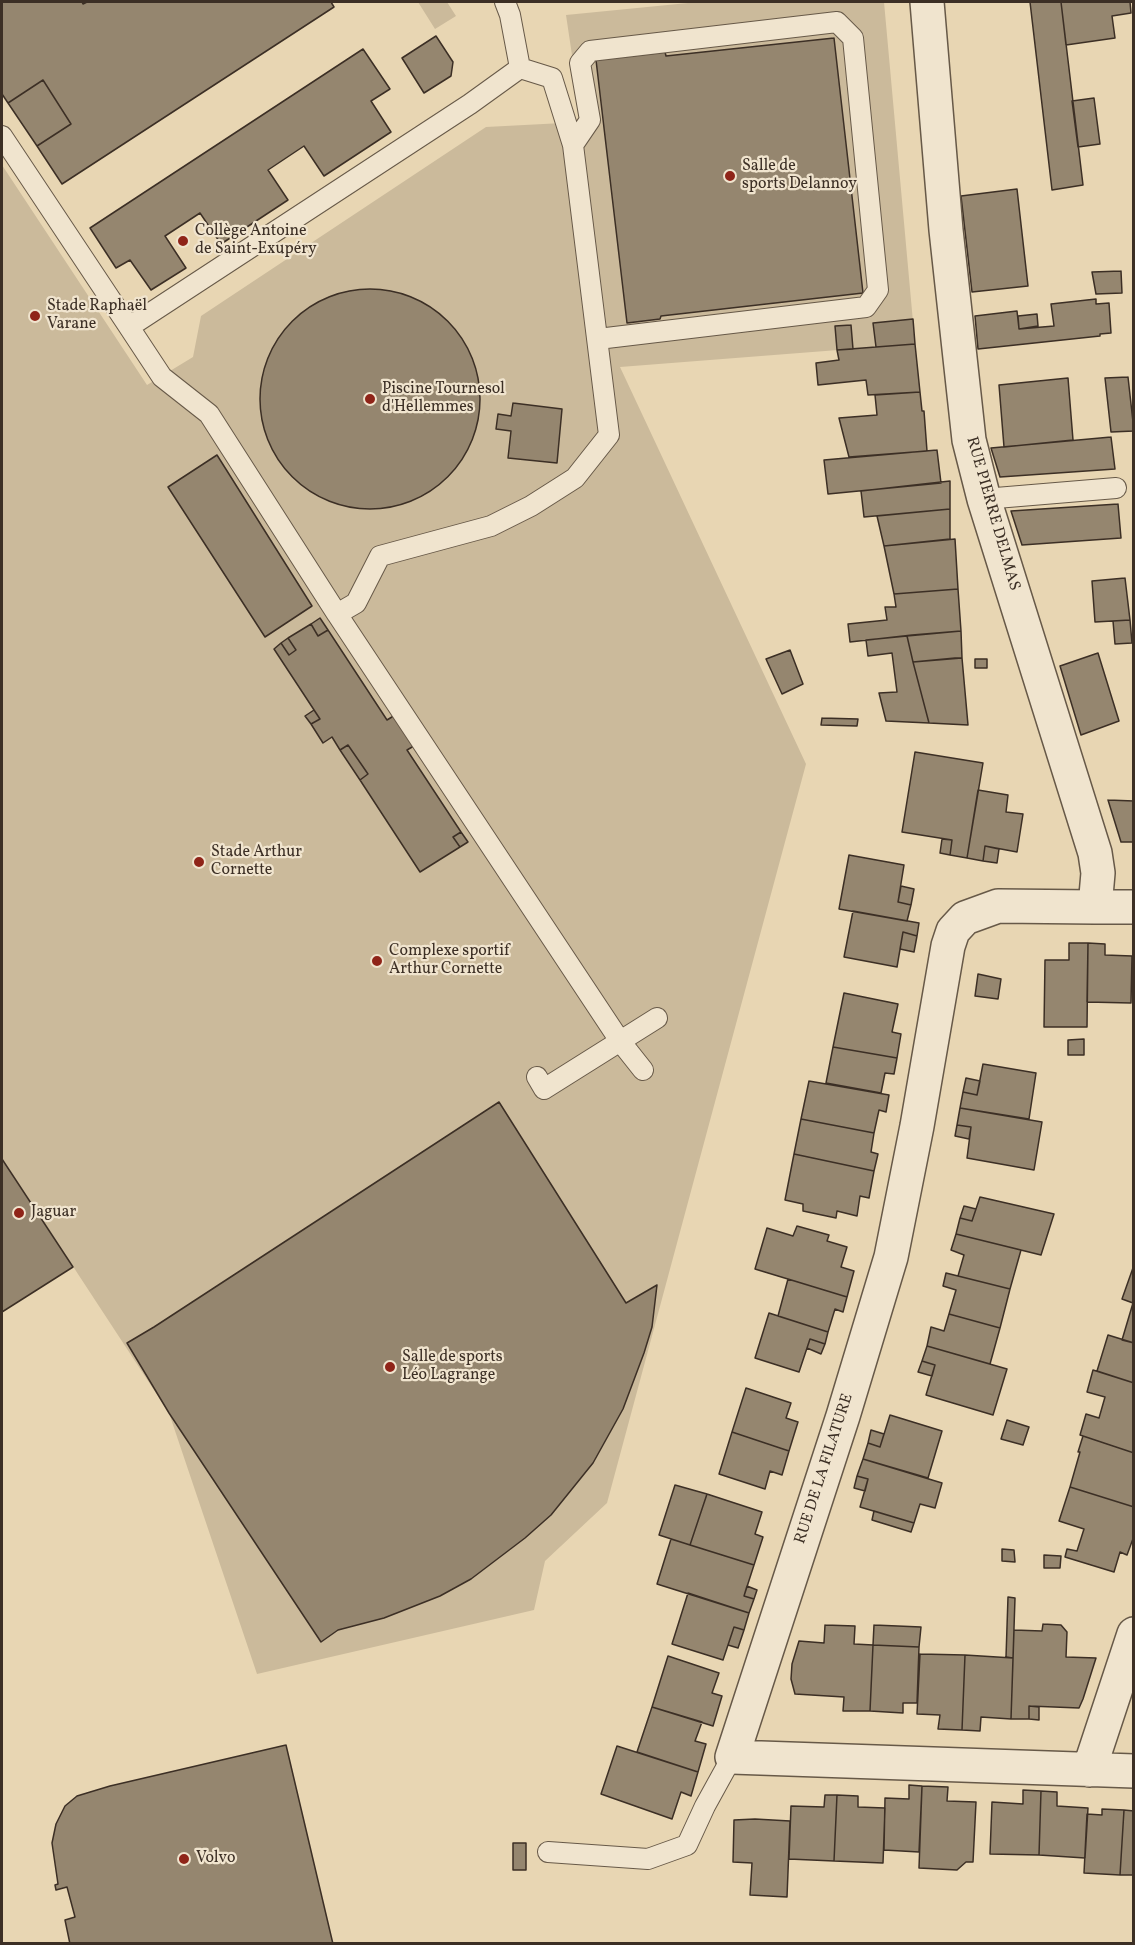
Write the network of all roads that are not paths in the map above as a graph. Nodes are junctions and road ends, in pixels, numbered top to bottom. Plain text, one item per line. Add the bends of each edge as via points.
1 (505, 2) edge
2 (927, 2) edge
3 (520, 68) junction
4 (2, 136) edge
5 (573, 145) junction
6 (129, 327) junction
7 (598, 339) junction
8 (1116, 488) dead end
9 (984, 499) junction
10 (338, 614) junction
11 (1095, 907) junction
12 (1134, 908) edge
13 (657, 1018) dead end
14 (620, 1041) junction
15 (643, 1071) dead end
16 (537, 1077) dead end
17 (1134, 1634) edge
18 (732, 1757) junction
19 (1089, 1770) junction
20 (1134, 1771) edge
21 (548, 1852) dead end

1 - 3 lane
2 - 9 street, RUE PIERRE DELMAS via 969,440
3 - 5 lane via 552,78
3 - 6 lane
4 - 6 lane
5 - 7 lane
5 - 7 lane via 590,120 580,63 590,51 837,22 854,38 878,290 866,307
6 - 10 lane via 162,377 209,414
7 - 10 lane via 609,435 575,478 491,526 380,556 356,603
8 - 9 lane
9 - 11 street, RUE PIERRE DELMAS via 1095,853
10 - 14 lane
11 - 12 street
11 - 18 street, RUE DE LA FILATURE via 998,906 965,918 953,931 891,1257
13 - 14 lane
14 - 15 lane
14 - 16 lane via 544,1089
17 - 19 street
18 - 19 street
18 - 21 lane via 687,1845 648,1859
19 - 20 street

